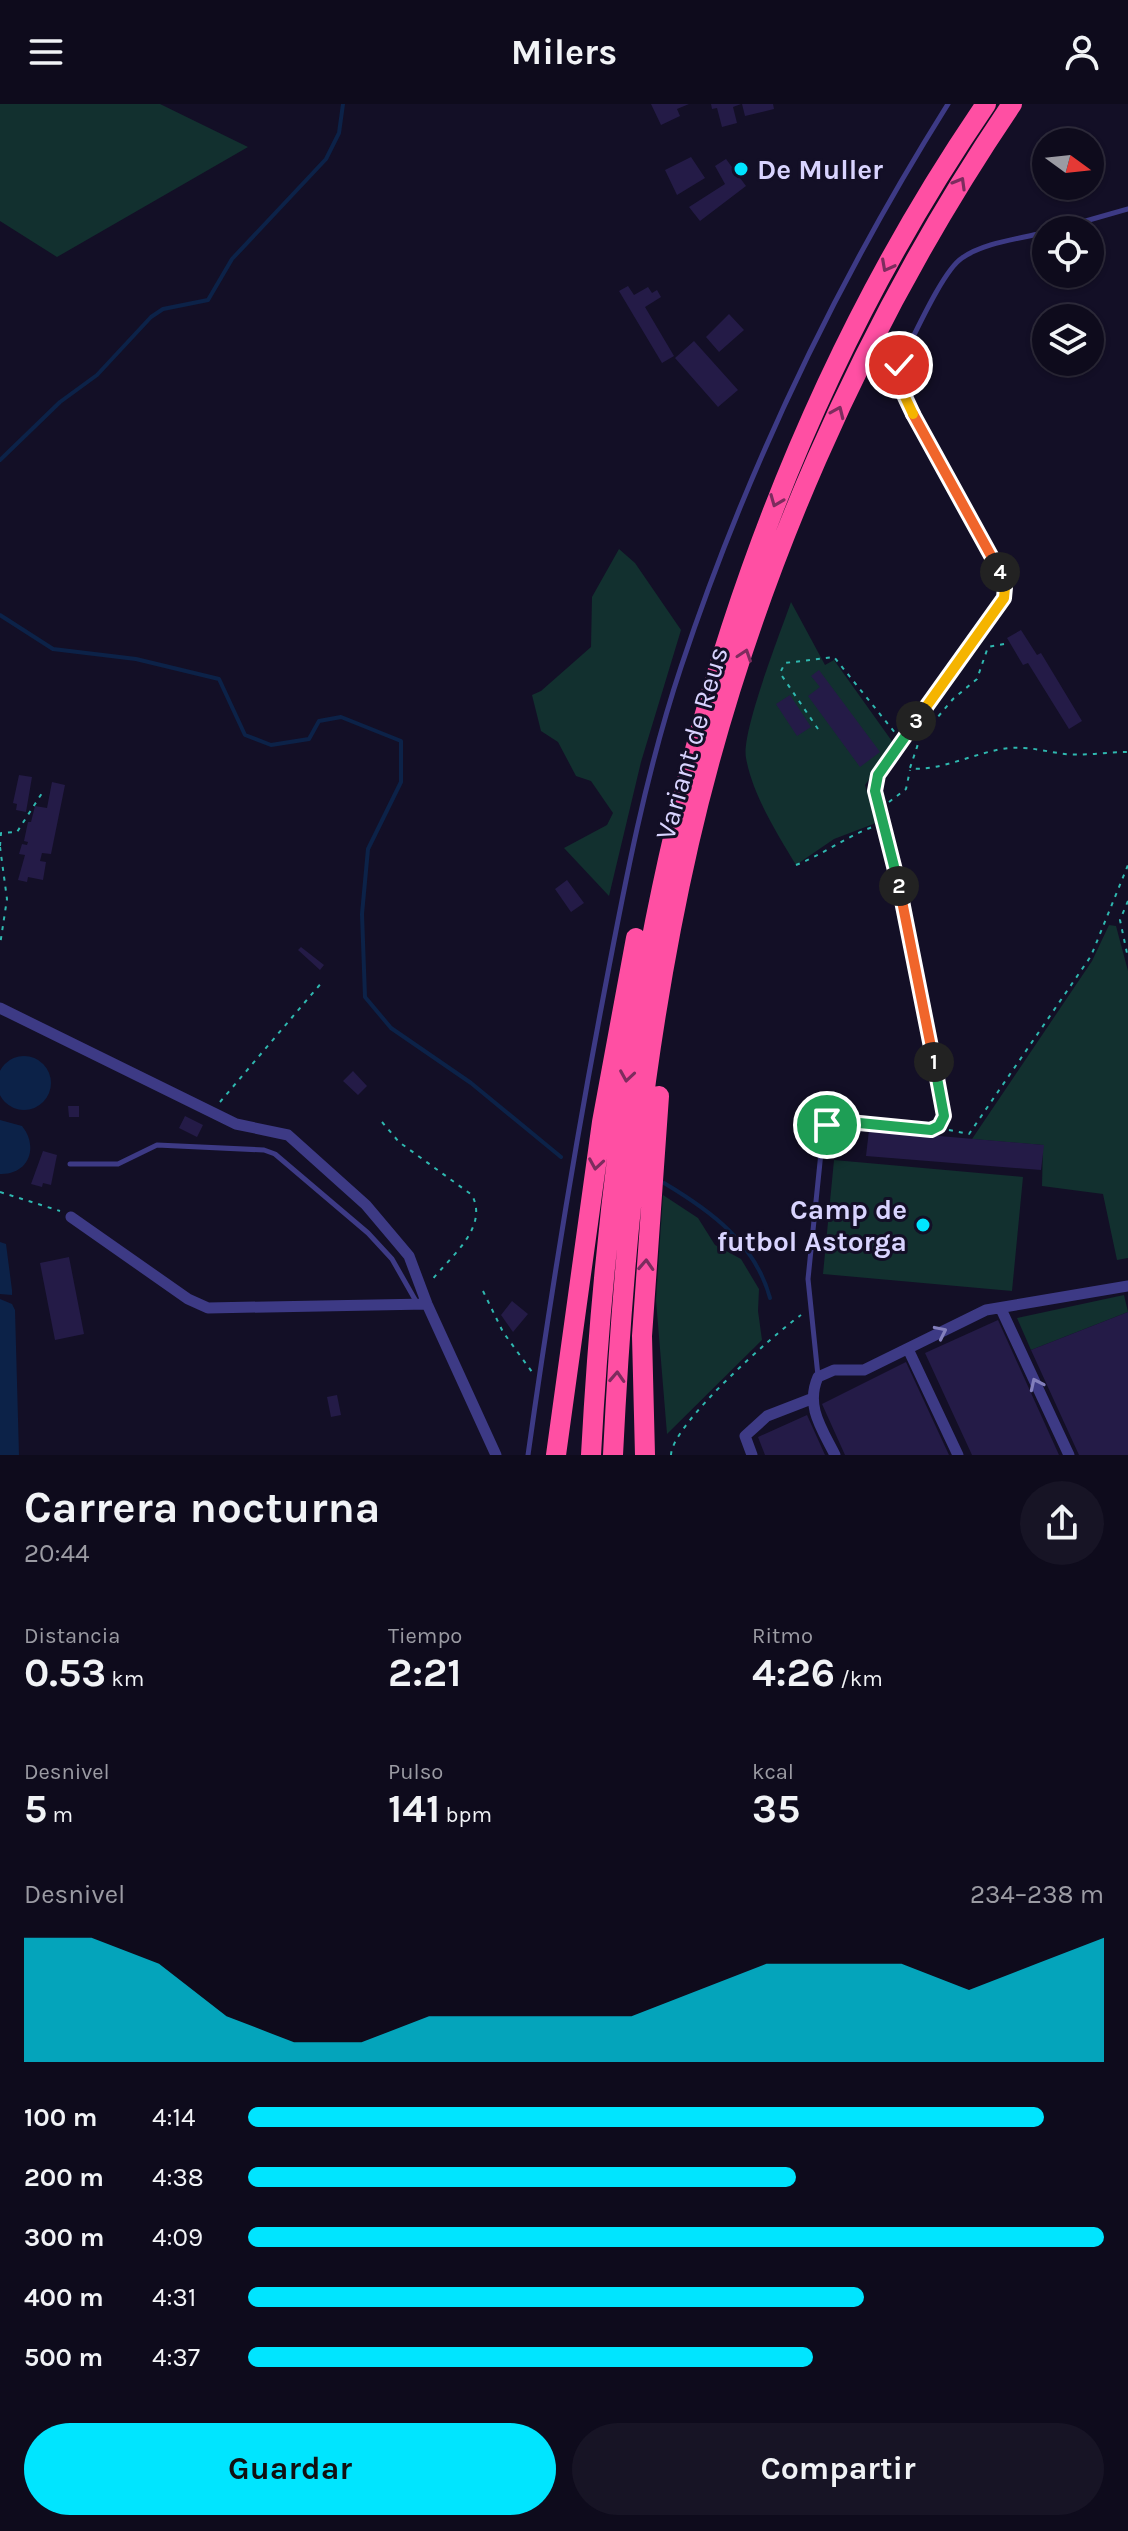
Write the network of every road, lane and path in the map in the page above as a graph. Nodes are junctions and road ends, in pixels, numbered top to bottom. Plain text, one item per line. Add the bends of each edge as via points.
1 (948, 104) edge
2 (986, 104) edge
3 (1012, 104) edge
4 (1128, 209) edge
5 (1103, 216) edge
6 (1032, 236) edge
7 (1004, 644) dead end
8 (721, 722) junction
9 (818, 729) dead end
10 (902, 741) junction
11 (1128, 752) edge
12 (910, 768) junction
13 (44, 790) dead end
14 (879, 806) junction
15 (884, 822) junction
16 (0, 846) edge
17 (796, 865) dead end
18 (1128, 865) edge
19 (663, 873) junction
20 (1128, 901) edge
21 (0, 945) edge
22 (1128, 958) edge
23 (323, 981) dead end
24 (0, 1008) edge
25 (211, 1112) junction
26 (382, 1122) dead end
27 (939, 1126) junction
28 (70, 1164) dead end
29 (0, 1192) edge
30 (71, 1217) joint
31 (1128, 1286) edge
32 (483, 1291) dead end
33 (423, 1292) junction
34 (422, 1304) junction
35 (811, 1307) junction
36 (1001, 1309) junction
37 (908, 1349) junction
38 (539, 1379) junction
39 (816, 1382) junction
40 (811, 1399) junction
41 (496, 1455) edge
42 (528, 1455) edge
43 (556, 1455) edge
44 (591, 1455) edge
45 (613, 1455) edge
46 (645, 1455) edge
47 (671, 1455) edge
48 (752, 1455) edge
49 (835, 1455) edge
50 (958, 1455) edge
51 (1069, 1455) edge

1 - 38 lane via 863,245 807,354 717,567 681,669 634,835 574,1151
2 -> 19 highway, Variant de Reus via 889,262 822,394 773,507 701,719
8 -> 3 highway, Variant de Reus via 793,516 841,404 907,272
4 - 5 lane
6 - 10 lane via 961,258 948,272 899,365 898,382 906,402 1005,587 1004,598
7 - 12 path via 988,647 977,679 920,738
45 -> 8 highway, Variant de Reus via 640,1127 689,844
46 -> 8 highway via 642,1336 654,1129
9 - 10 path via 780,673 785,663 834,657
10 - 14 lane via 878,775
11 - 12 path via 1008,749 921,770
12 - 14 path via 906,789
13 - 16 path via 17,832 1,833
14 - 15 lane
15 - 17 path
15 - 27 lane via 942,1103
16 - 21 path via 7,899
18 - 27 path via 1091,956 992,1105 969,1134
19 -> 43 highway via 646,895 629,966
19 -> 44 highway, Variant de Reus via 620,1125 597,1338
20 - 22 path via 1120,920
23 - 25 path
24 - 25 street
25 - 33 street via 236,1124 288,1135 366,1205 409,1256
26 - 33 path via 399,1142 472,1195 477,1206 474,1228
27 - 35 lane via 931,1130 839,1121 827,1125 808,1279
28 - 34 lane via 118,1164 157,1145 275,1154 368,1233
29 - 30 path
30 - 34 street via 208,1308
31 - 36 street
32 - 38 path via 503,1332
33 - 34 street
34 - 41 street
35 - 39 lane
35 - 47 path via 775,1334 690,1419 671,1444
37 -> 36 street via 986,1310
51 -> 36 street
37 - 39 street via 864,1370 834,1370
37 - 50 street
38 - 42 lane
39 - 40 street
40 - 48 street via 767,1416 745,1436
40 - 49 street

